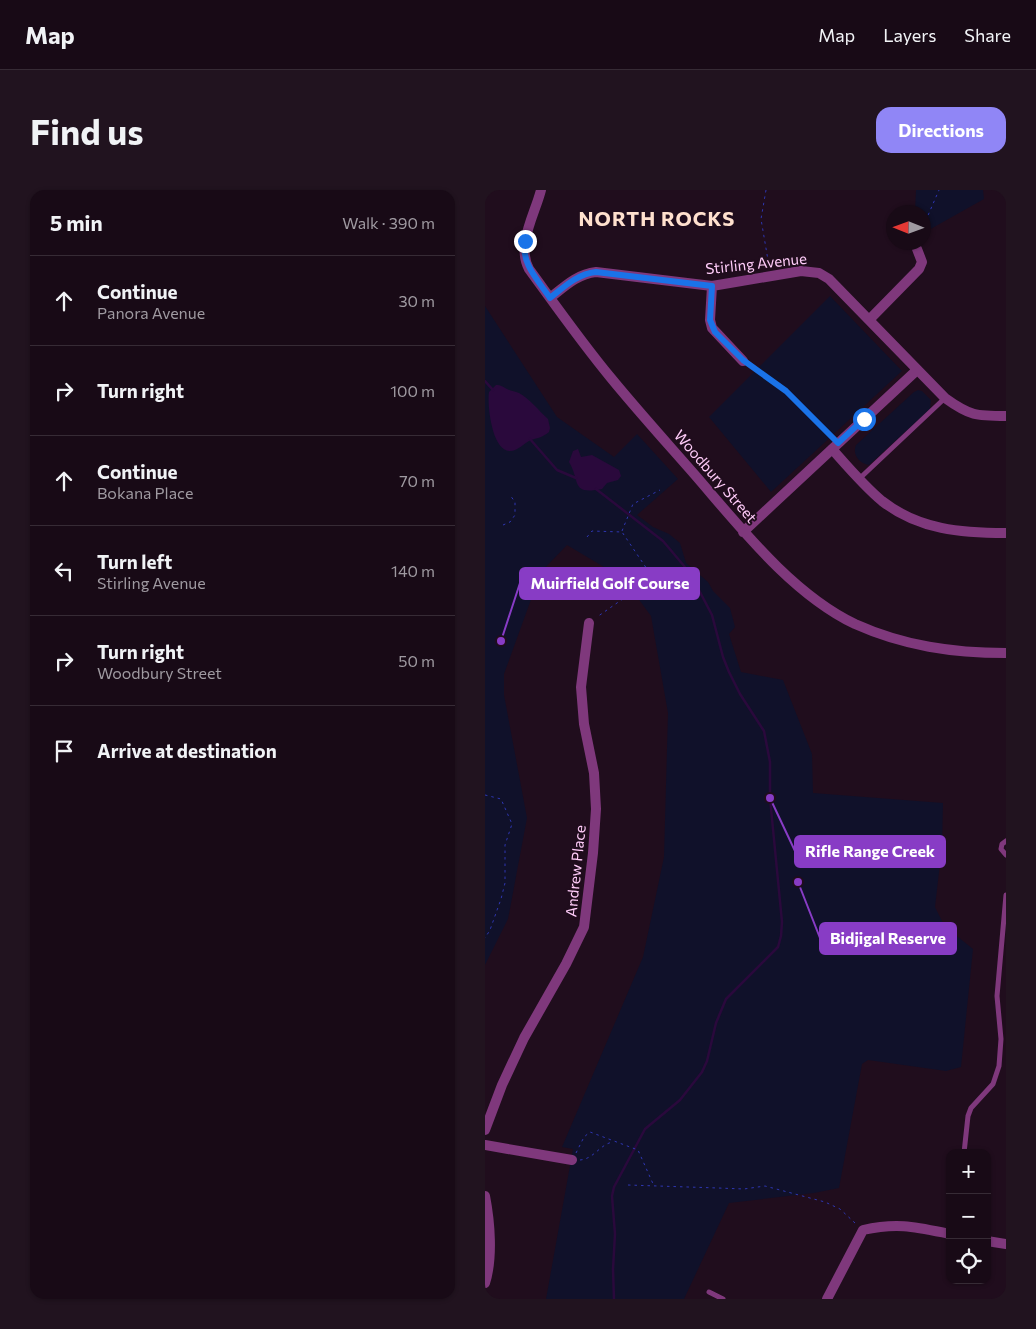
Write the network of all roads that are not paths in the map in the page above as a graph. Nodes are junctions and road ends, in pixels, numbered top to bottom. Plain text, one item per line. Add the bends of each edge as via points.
1 (541, 190) edge
2 (918, 250) edge
3 (712, 286) junction
4 (550, 298) junction
5 (869, 320) junction
6 (743, 360) road end
7 (917, 370) junction
8 (945, 398) junction
9 (1006, 416) edge
10 (835, 446) junction
11 (859, 479) junction
12 (743, 532) junction
13 (1006, 533) edge
14 (589, 623) road end
15 (1006, 653) edge
16 (1006, 841) edge
17 (1006, 854) edge
18 (1006, 895) edge
19 (485, 1130) edge
20 (485, 1146) edge
21 (964, 1149) edge
22 (572, 1160) road end
23 (485, 1196) edge
24 (946, 1233) edge
25 (991, 1242) edge
26 (1006, 1244) edge
27 (485, 1283) edge
28 (709, 1292) dead end
29 (723, 1299) edge
30 (827, 1299) edge

1 - 4 street, Woodbury Street via 525,241 524,256 529,269
2 - 5 street via 922,262 919,269
3 - 4 street, Stirling Avenue via 596,272 573,280
3 - 5 street, Stirling Avenue via 801,271 819,273
3 - 6 street via 712,328
4 - 12 street, Woodbury Street via 610,377
5 - 7 street, Stirling Avenue
7 - 8 street, Stirling Avenue
7 - 10 street
8 - 9 street, Stirling Avenue via 975,415
8 - 11 lane
10 - 11 street
10 - 12 street
11 - 13 street via 883,502 928,524 961,532
12 - 15 street, Woodbury Street via 818,601 855,624 929,648
14 - 19 street, Andrew Place via 581,687 596,809 584,927 524,1038
16 - 17 lane via 1001,848
18 - 21 lane via 997,996 1001,1039 999,1066 993,1084 971,1108
20 - 22 street
23 - 27 street via 490,1230
24 - 30 street via 898,1225 863,1230
25 - 26 street
28 - 29 lane

